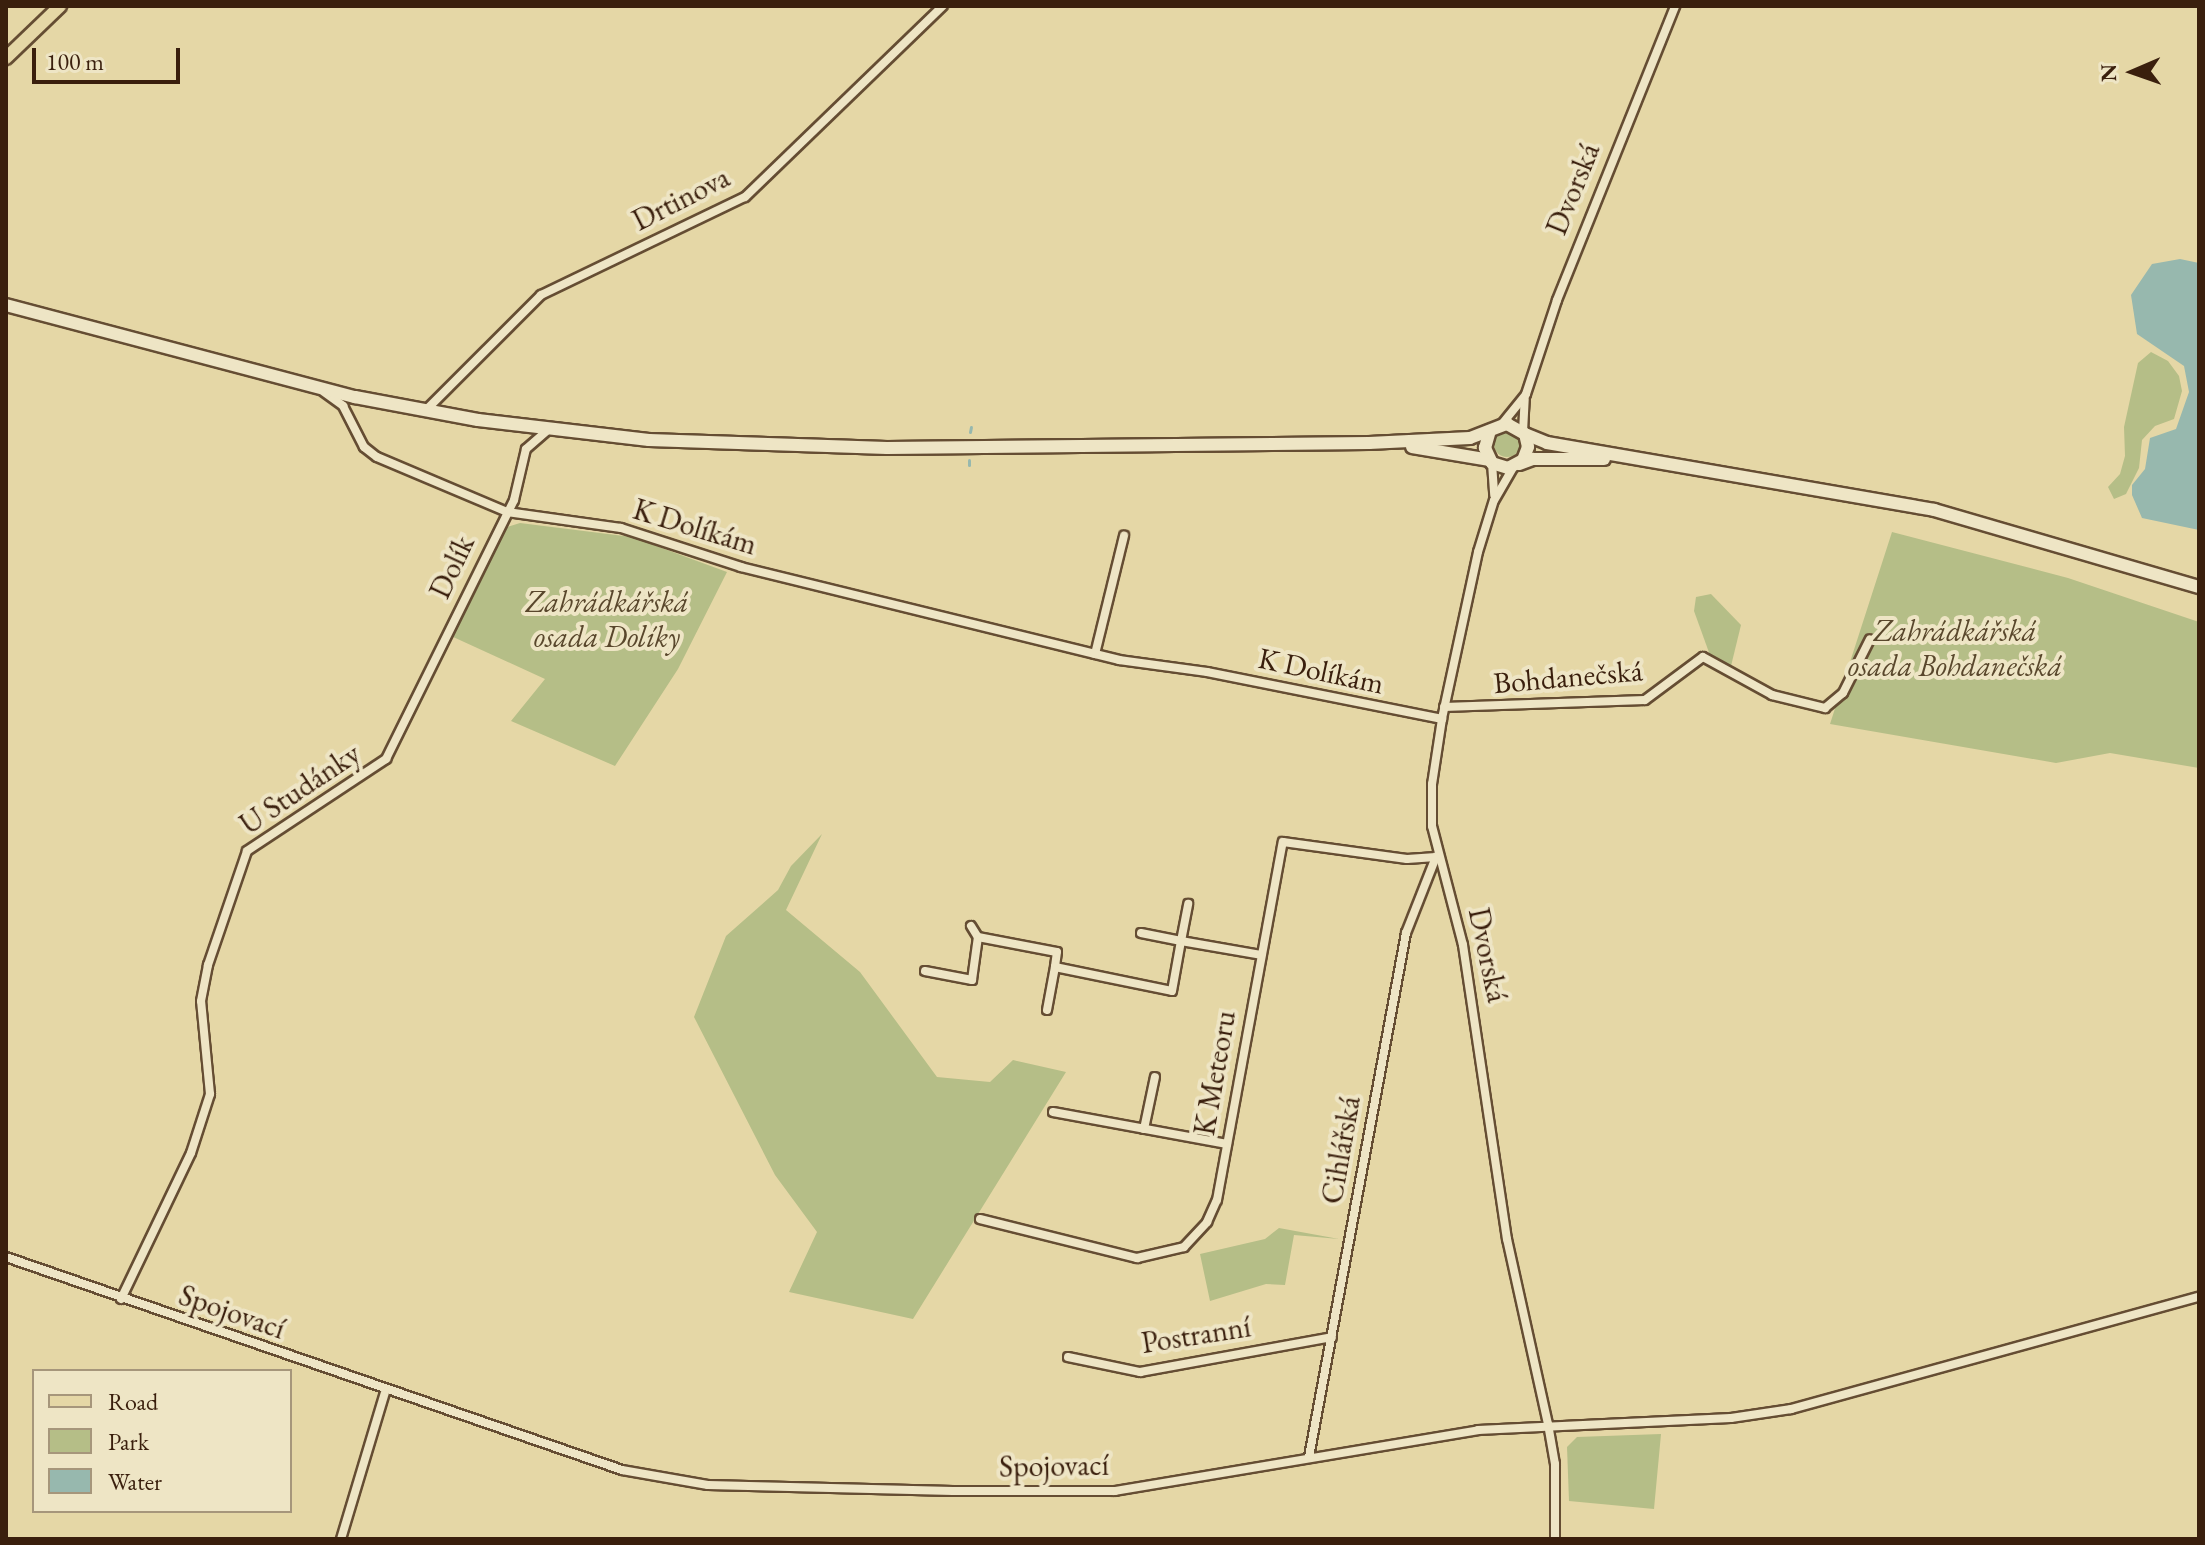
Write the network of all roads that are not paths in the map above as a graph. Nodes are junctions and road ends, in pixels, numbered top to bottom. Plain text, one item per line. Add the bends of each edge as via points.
1 (60, 6) edge
2 (943, 6) edge
3 (1675, 6) edge
4 (6, 58) edge
5 (6, 297) edge
6 (6, 305) edge
7 (52, 315) junction
8 (318, 389) junction
9 (1526, 394) junction
10 (425, 411) junction
11 (1496, 428) junction
12 (548, 430) junction
13 (1524, 433) junction
14 (1369, 443) junction
15 (1647, 460) junction
16 (1491, 461) junction
17 (1516, 465) junction
18 (1494, 500) junction
19 (507, 512) junction
20 (1124, 536) dead end
21 (2199, 587) edge
22 (1870, 639) dead end
23 (442, 644) joint
24 (1095, 654) junction
25 (1444, 707) junction
26 (1442, 719) junction
27 (1436, 857) junction
28 (1188, 904) dead end
29 (971, 926) dead end
30 (1141, 933) dead end
31 (978, 937) junction
32 (1181, 941) junction
33 (1261, 955) junction
34 (1055, 967) junction
35 (925, 971) dead end
36 (1047, 1010) dead end
37 (1155, 1077) dead end
38 (1053, 1112) dead end
39 (1144, 1129) junction
40 (1227, 1144) junction
41 (980, 1219) dead end
42 (6, 1257) edge
43 (2199, 1297) edge
44 (121, 1299) junction
45 (1332, 1337) junction
46 (1068, 1357) dead end
47 (385, 1392) junction
48 (1548, 1424) junction
49 (1309, 1457) junction
50 (341, 1539) edge
51 (1555, 1539) edge

1 - 4 main road
2 - 10 street, Drtinova via 745,197 541,295
3 - 9 street, Dvorská via 1557,300
5 - 7 main road
6 - 7 main road
7 - 8 main road
8 - 10 main road
8 - 19 street, K Dolíkám via 343,406 364,447 377,457
9 - 11 street, Dvorská
9 - 13 street, Dvorská
10 - 12 main road
11 - 13 main road
11 - 14 main road via 1470,438
11 - 16 main road, Dvorská via 1485,442
12 - 14 main road via 754,447
12 - 19 street, Dolík via 526,449
13 - 15 main road via 1547,443
13 - 17 main road, Dvorská via 1528,447
14 - 16 main road via 1465,452
15 - 17 main road via 1550,458
15 - 21 main road via 1912,506 2059,543
16 - 17 main road
16 - 18 street, Dvorská
17 - 18 street, Dvorská
18 - 25 street, Dvorská
19 - 23 street, Dolík
19 - 24 street, K Dolíkám via 621,528 741,567
20 - 24 street
22 - 25 street, Bohdanečská via 1843,693 1825,708 1772,695 1703,657 1645,700
23 - 44 street, U Studánky via 386,759 247,851 212,951 201,1001 210,1094 191,1153
24 - 26 street, K Dolíkám
25 - 26 street, Dvorská
26 - 27 street, Dvorská via 1432,784
27 - 33 street, K Meteoru via 1407,859 1283,842
27 - 45 street, Cihlářská via 1406,933
27 - 48 street, Dvorská via 1463,945 1507,1239
28 - 32 street
29 - 31 street
30 - 32 street
31 - 34 street via 1057,952
31 - 35 street via 972,980
32 - 33 street
32 - 34 street via 1172,991
33 - 40 street, K Meteoru
34 - 36 street
37 - 39 street
38 - 39 street
39 - 40 street
40 - 41 street, K Meteoru via 1207,1222 1184,1247 1162,1255 1127,1256
42 - 44 street, Spojovací
43 - 48 street, Spojovací via 1844,1396 1731,1418
44 - 47 street, Spojovací
45 - 46 street, Postranní via 1140,1372
45 - 49 street, Cihlářská
47 - 49 street, Spojovací via 622,1470 708,1485 1089,1492 1144,1488
47 - 50 street
48 - 49 street, Spojovací
48 - 51 street, Dvorská via 1555,1464

